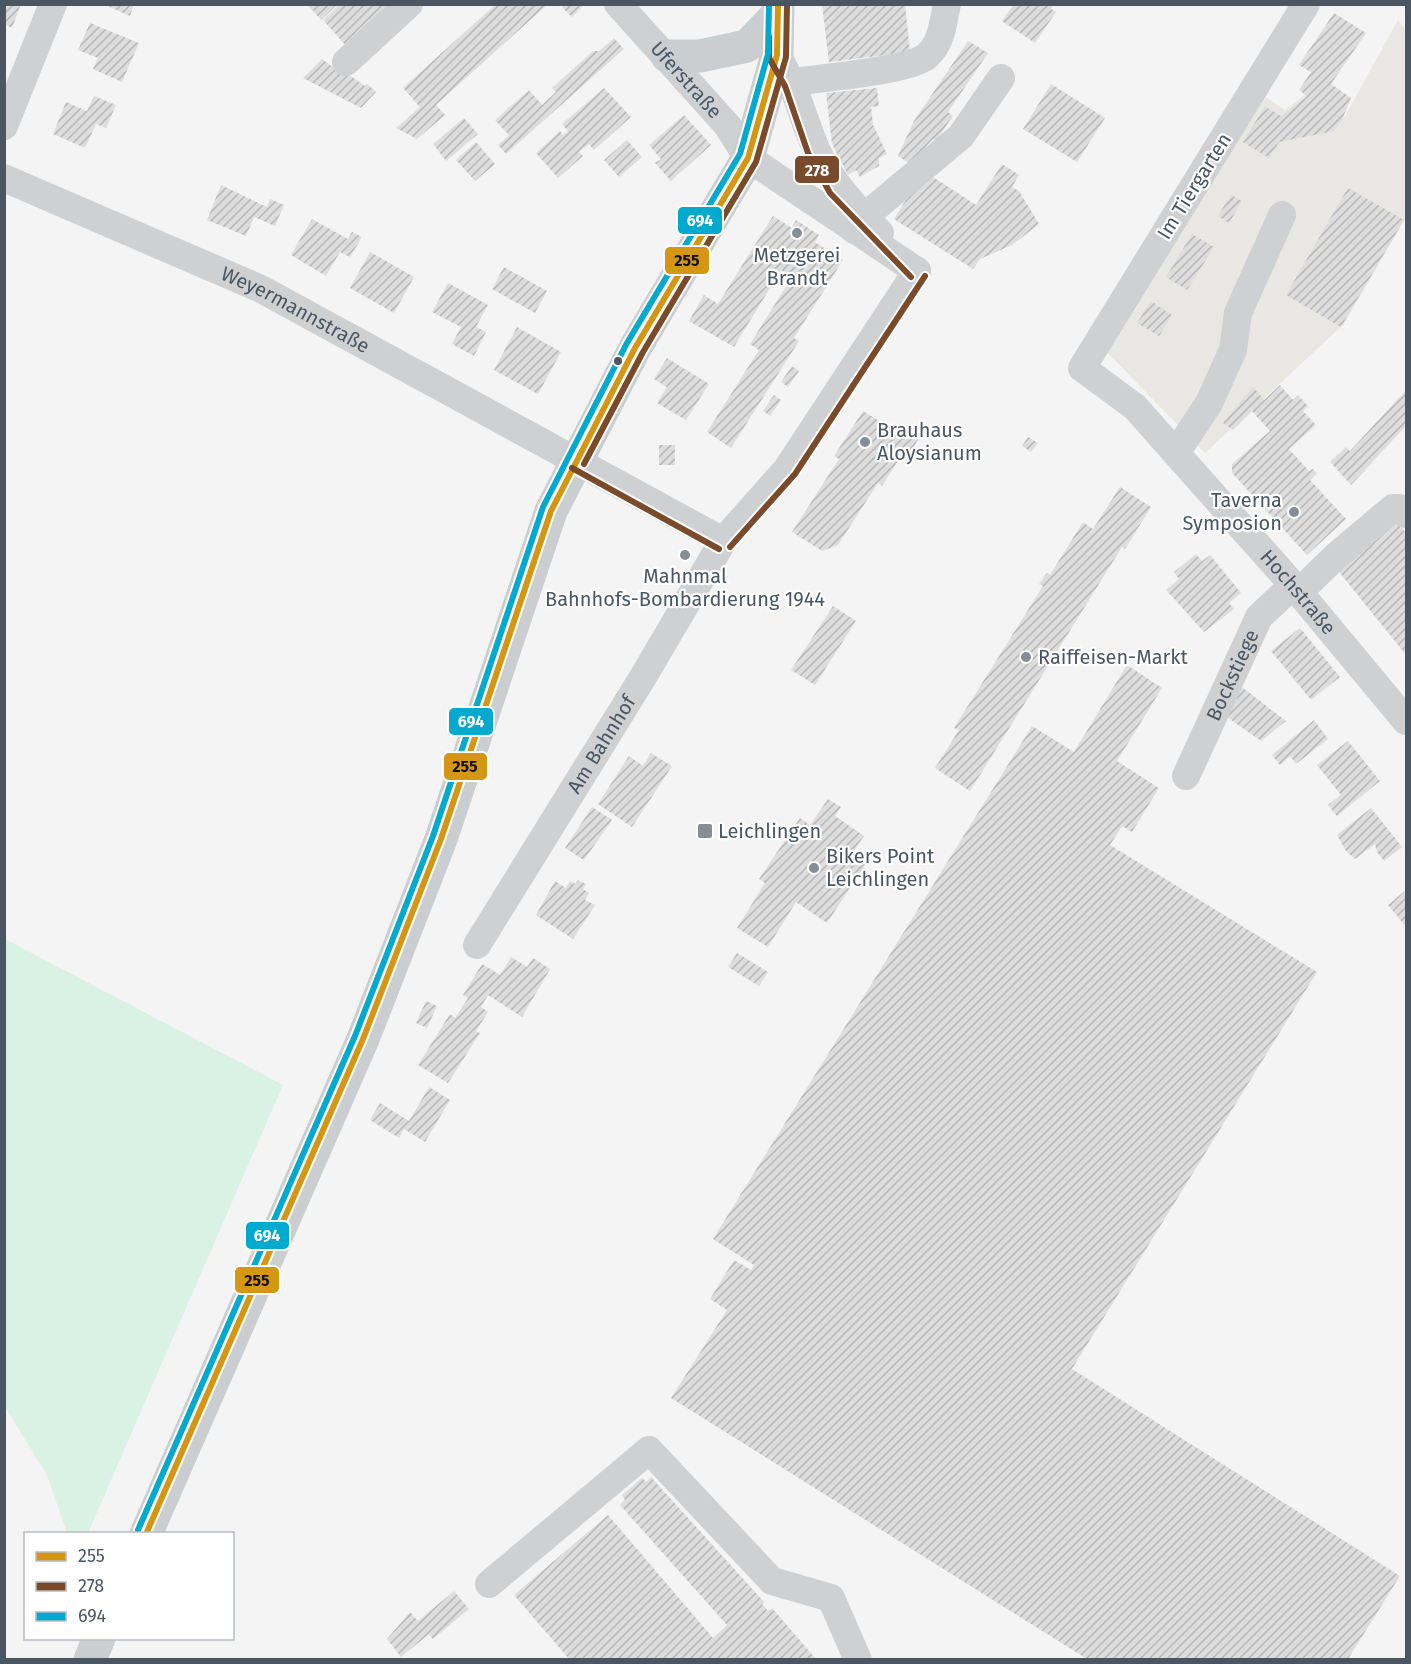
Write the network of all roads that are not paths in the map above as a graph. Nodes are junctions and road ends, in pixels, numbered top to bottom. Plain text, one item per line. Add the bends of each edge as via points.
1 (53, 4) edge
2 (410, 4) edge
3 (618, 4) edge
4 (947, 4) edge
5 (1306, 4) edge
6 (778, 9) edge
7 (777, 55) junction
8 (667, 57) junction
9 (346, 62) dead end
10 (1001, 78) dead end
11 (793, 82) junction
12 (4, 126) edge
13 (748, 159) junction
14 (4, 178) edge
15 (1282, 215) dead end
16 (859, 223) junction
17 (1082, 368) joint
18 (1176, 453) junction
19 (576, 460) junction
20 (1407, 514) edge
21 (723, 541) junction
22 (1296, 588) junction
23 (1407, 721) edge
24 (1186, 776) dead end
25 (477, 945) dead end
26 (146, 1532) edge
27 (489, 1584) dead end
28 (98, 1640) edge
29 (90, 1659) edge
30 (858, 1659) edge

1 - 12 street
2 - 9 street
3 - 8 street, Uferstraße
4 - 11 street via 939,40 927,57 909,65
5 - 17 street, Im Tiergarten
6 - 7 main road
6 - 8 main road via 747,46 700,57
7 - 11 street
7 - 13 main road
8 - 13 street, Uferstraße via 727,125
10 - 16 street via 961,136
11 - 16 street via 816,149
13 - 16 street
13 - 19 main road via 634,348
14 - 19 street, Weyermannstraße via 261,290
15 - 18 street via 1238,313 1233,350 1209,403
16 - 21 street, Am Bahnhof via 917,271 786,469
17 - 18 street, Hochstraße via 1135,407
18 - 22 street, Hochstraße
19 - 21 street
19 - 26 main road via 551,511 441,839 367,1028
20 - 22 street, Bockstiege via 1393,508
21 - 25 street, Am Bahnhof via 644,677
22 - 23 street, Hochstraße
22 - 24 street, Bockstiege via 1259,617
27 - 30 street via 649,1450 772,1581 831,1598
28 - 29 main road

